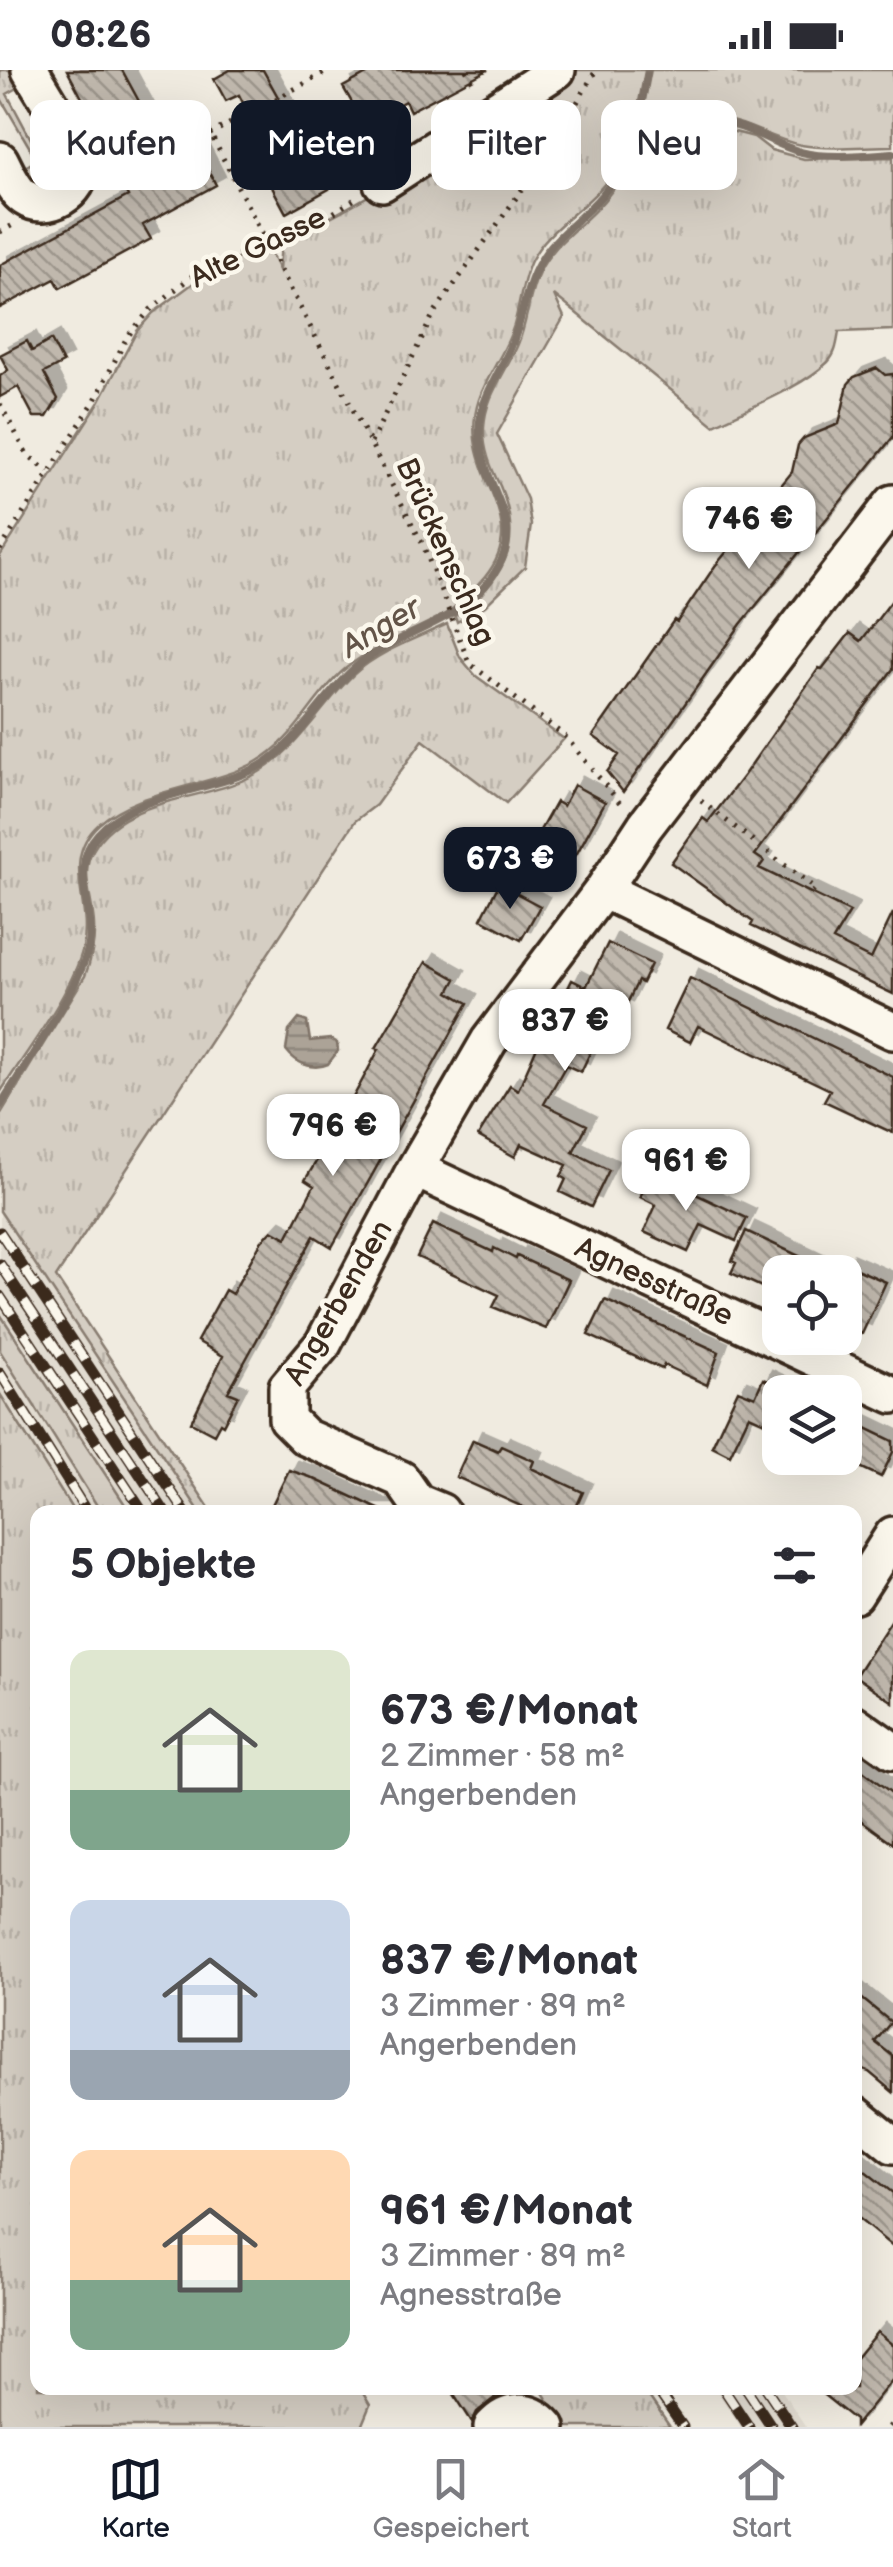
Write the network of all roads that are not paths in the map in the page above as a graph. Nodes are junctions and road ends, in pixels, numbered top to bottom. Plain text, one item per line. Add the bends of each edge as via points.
1 (30, 70) edge
2 (557, 70) edge
3 (0, 160) edge
4 (411, 164) edge
5 (893, 504) edge
6 (602, 890) junction
7 (893, 1031) edge
8 (415, 1169) junction
9 (893, 1395) edge
10 (425, 1505) edge
11 (893, 1535) edge
12 (862, 1583) edge
13 (862, 1729) edge
14 (893, 1750) edge
15 (862, 2120) edge
16 (893, 2145) edge
17 (538, 2395) edge
18 (554, 2426) edge
19 (492, 2427) edge

1 - 3 street via 78,156 74,186 50,203 29,201
2 - 4 street
5 - 6 street, Angerbenden
6 - 7 street
6 - 8 street, Angerbenden via 489,1041
8 - 9 street, Agnesstraße
8 - 10 street, Angerbenden via 323,1344 287,1387 284,1410 305,1436 401,1479
11 - 12 street
13 - 14 street
15 - 16 street
17 - 18 street
18 - 19 street via 524,2412 503,2416

